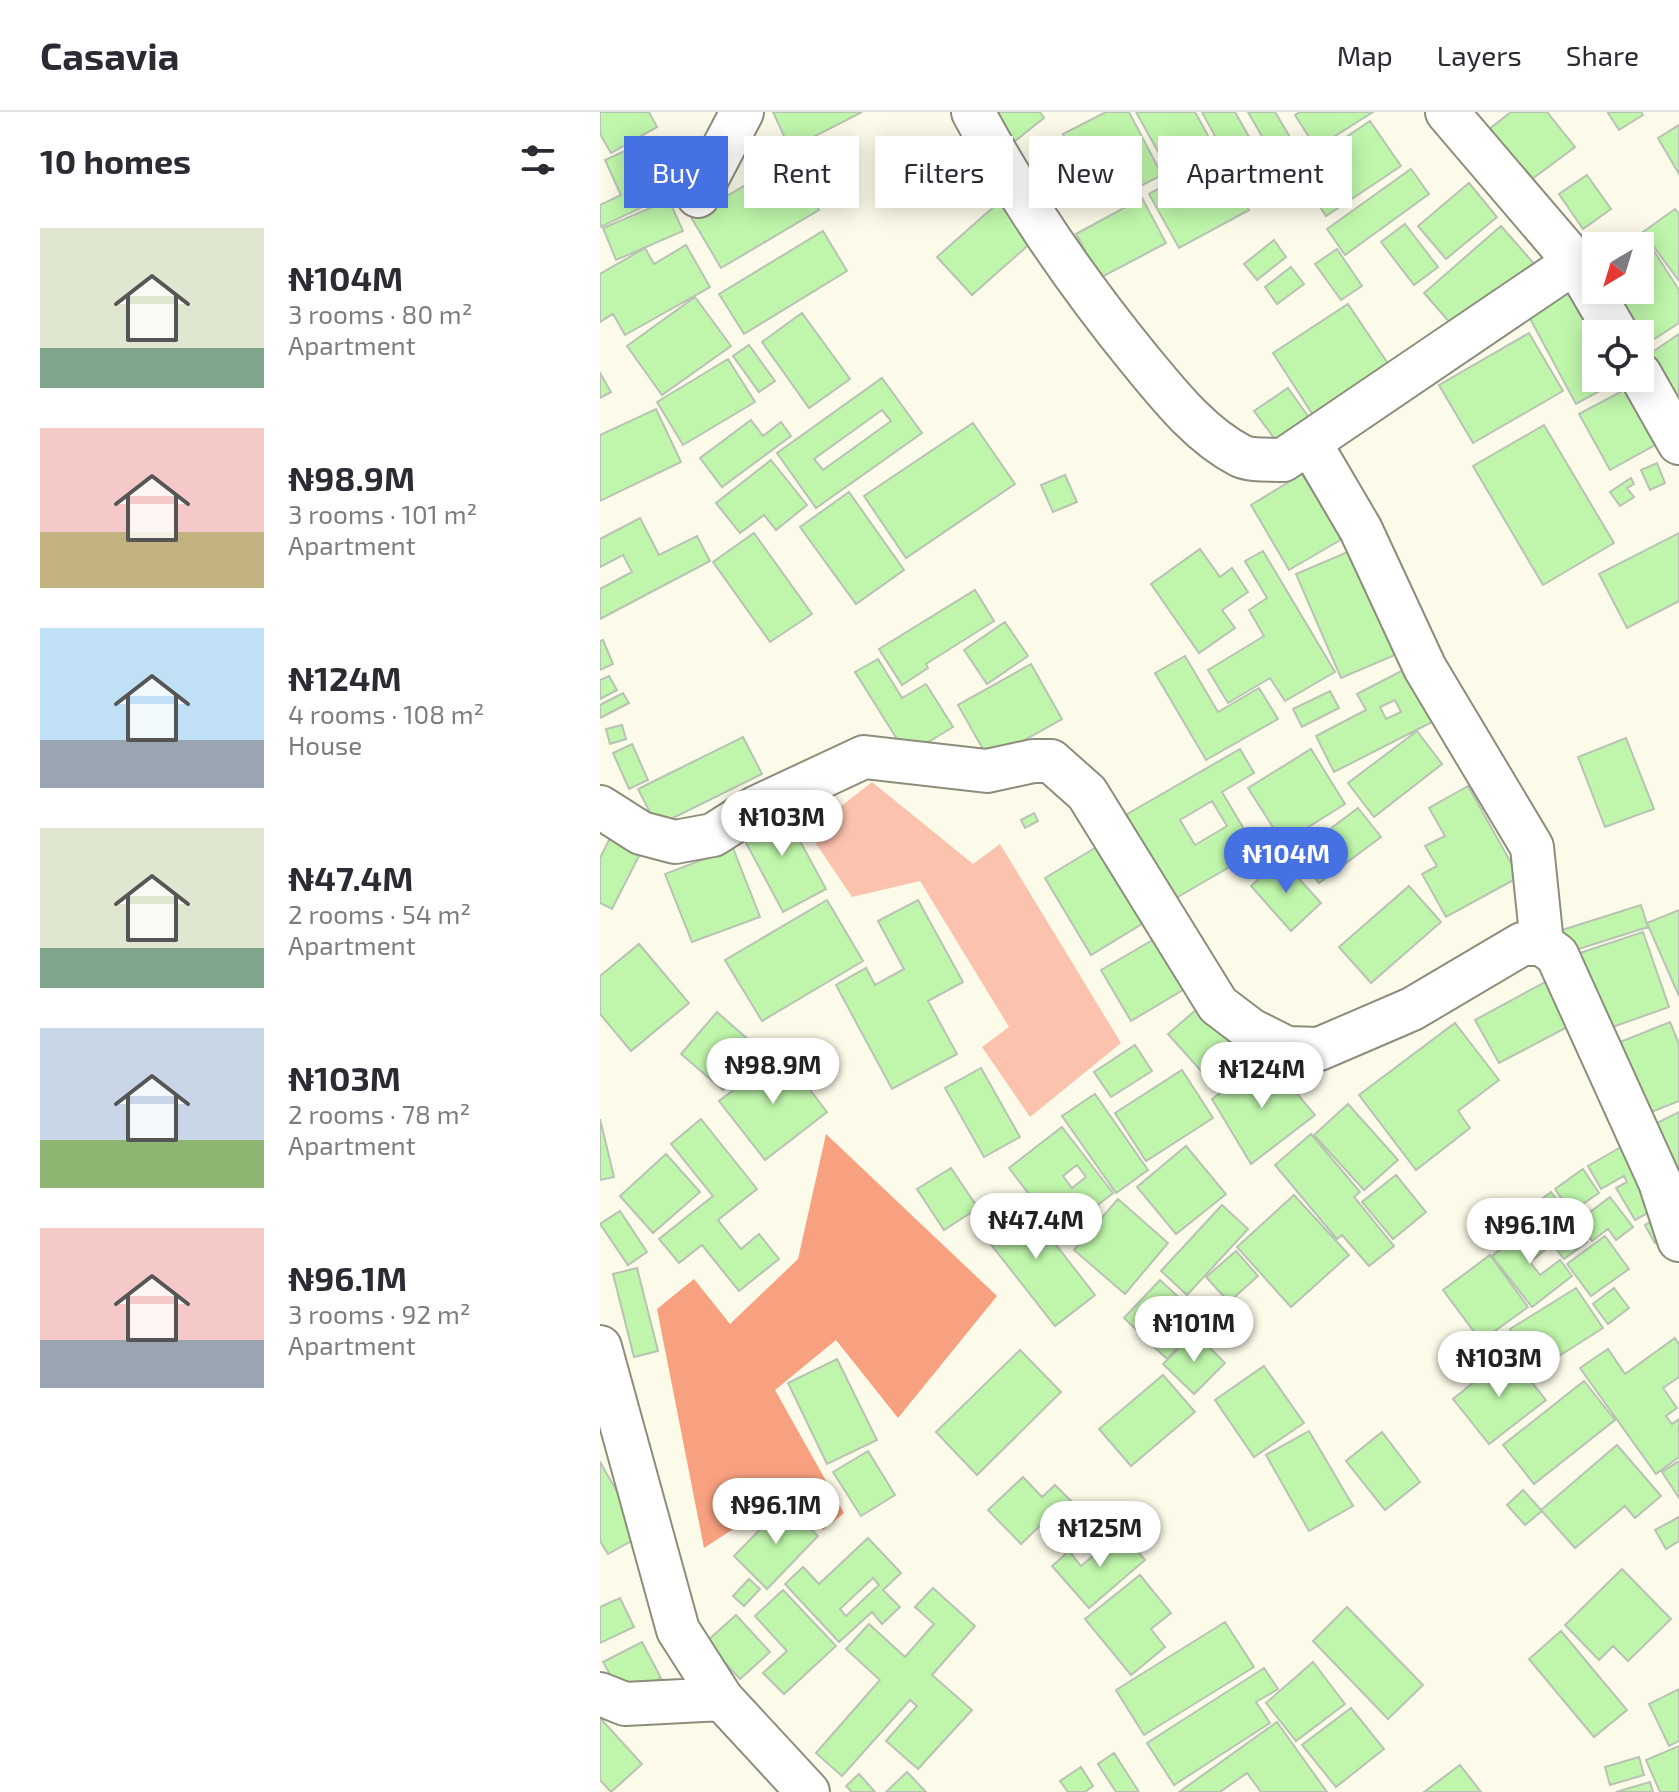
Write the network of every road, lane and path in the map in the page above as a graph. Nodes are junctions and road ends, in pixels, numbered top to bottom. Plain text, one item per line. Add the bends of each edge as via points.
1 (742, 112) edge
2 (973, 112) edge
3 (1447, 112) edge
4 (728, 139) edge
5 (1575, 262) junction
6 (1609, 320) edge
7 (1650, 392) edge
8 (1310, 443) junction
9 (1679, 443) edge
10 (600, 807) edge
11 (1542, 944) junction
12 (1679, 1240) edge
13 (600, 1347) edge
14 (607, 1397) edge
15 (600, 1694) edge
16 (722, 1699) junction
17 (808, 1792) edge

1 - 4 street
2 - 8 street via 1009,179 1110,323 1170,396 1244,458 1283,460
3 - 5 street
5 - 6 street
5 - 8 street
7 - 9 street
8 - 11 street via 1361,530 1425,668 1532,847
10 - 11 street via 641,833 675,842 713,835 757,807 864,757 987,771 1051,761 1087,793 1218,1005 1287,1048 1319,1049 1412,1009 1522,944
11 - 12 street via 1557,955 1660,1182
13 - 14 street
14 - 16 street via 678,1630
15 - 16 street via 625,1704
16 - 17 street

